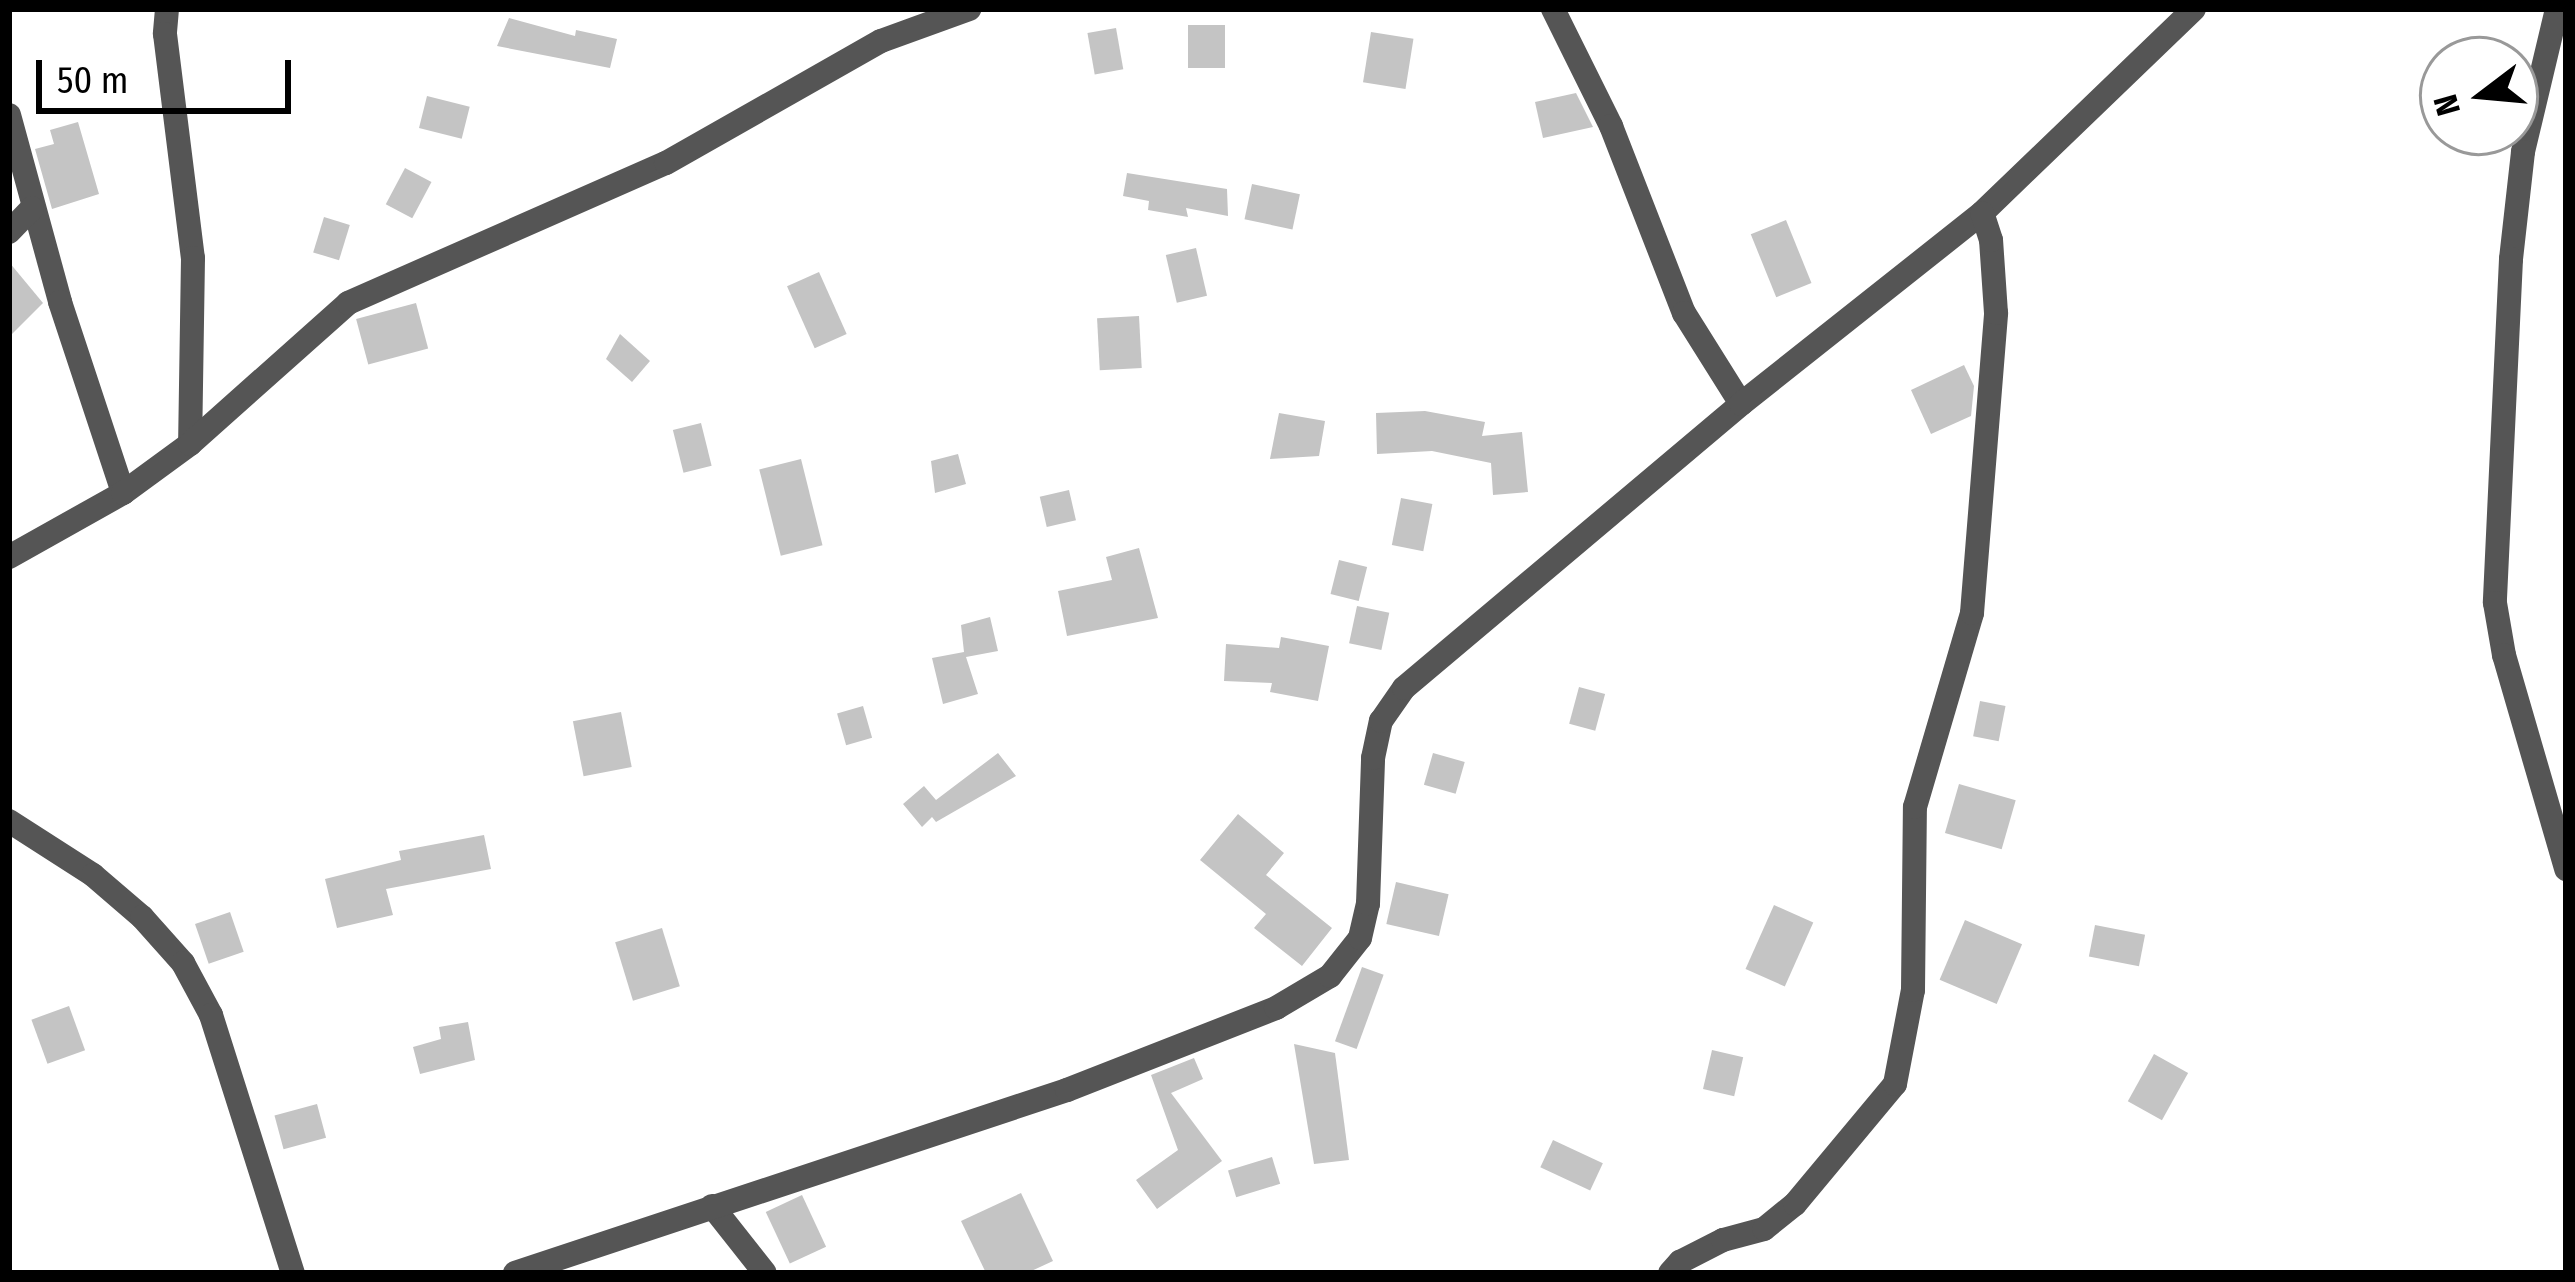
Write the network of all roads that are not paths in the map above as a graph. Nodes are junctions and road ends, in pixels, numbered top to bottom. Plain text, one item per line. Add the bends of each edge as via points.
1 (167, 9) edge
2 (969, 9) edge
3 (1553, 9) edge
4 (2194, 9) edge
5 (2557, 9) edge
6 (9, 115) edge
7 (32, 208) junction
8 (1982, 213) junction
9 (9, 232) edge
10 (1741, 404) junction
11 (190, 443) junction
12 (123, 493) junction
13 (9, 556) edge
14 (9, 821) edge
15 (2566, 869) edge
16 (712, 1206) junction
17 (293, 1273) edge
18 (514, 1273) edge
19 (765, 1273) edge
20 (1670, 1273) edge

1 - 11 street via 193,258
2 - 11 street via 880,41 665,163 348,303
3 - 10 street via 1611,126 1684,313
4 - 8 street
5 - 15 street via 2523,152 2511,259 2495,603
6 - 7 street
7 - 9 street
7 - 12 street
8 - 10 street
8 - 20 street via 1996,314 1972,613 1915,807 1913,990 1895,1084 1795,1204 1764,1229 1723,1240
10 - 16 street via 1404,688 1381,721 1372,758 1360,938 1330,976 1276,1008 1067,1090
11 - 12 street
12 - 13 street
14 - 17 street via 93,875 183,963 211,1016
16 - 18 street
16 - 19 street

